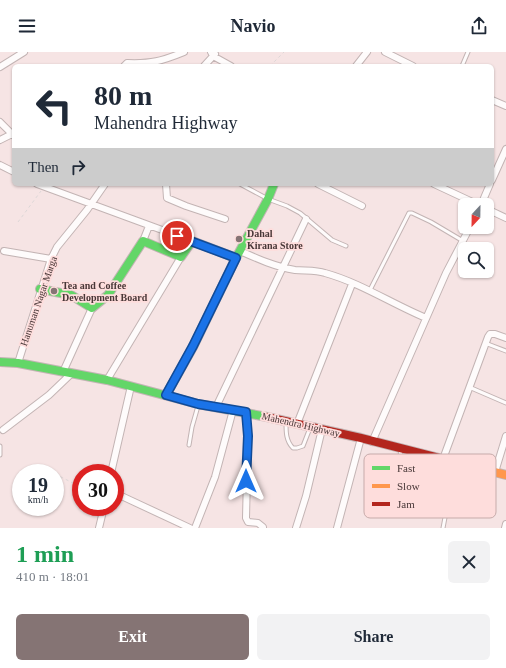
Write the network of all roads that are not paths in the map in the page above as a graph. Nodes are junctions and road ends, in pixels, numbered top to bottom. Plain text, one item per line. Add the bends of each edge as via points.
1 (10, 52) edge
2 (184, 52) edge
3 (367, 52) edge
4 (385, 52) edge
5 (468, 52) edge
6 (214, 53) edge
7 (21, 54) edge
8 (126, 64) edge
9 (146, 64) edge
10 (146, 64) edge
11 (206, 64) edge
12 (228, 64) edge
13 (358, 64) edge
14 (409, 64) edge
15 (463, 64) edge
16 (0, 67) edge
17 (494, 101) edge
18 (506, 106) edge
19 (0, 122) edge
20 (12, 133) edge
21 (12, 134) edge
22 (0, 140) edge
23 (506, 149) edge
24 (0, 165) edge
25 (12, 171) edge
26 (494, 176) edge
27 (40, 186) edge
28 (104, 186) edge
29 (166, 186) edge
30 (244, 186) edge
31 (273, 186) edge
32 (322, 186) edge
33 (438, 186) edge
34 (489, 186) edge
35 (465, 198) edge
36 (483, 198) edge
37 (268, 199) junction
38 (91, 205) junction
39 (362, 206) dead end
40 (494, 212) edge
41 (506, 218) edge
42 (225, 219) dead end
43 (306, 219) junction
44 (149, 226) junction
45 (466, 234) edge
46 (143, 241) junction
47 (192, 241) junction
48 (463, 241) junction
49 (346, 246) dead end
50 (4, 251) dead end
51 (238, 255) junction
52 (181, 257) junction
53 (51, 259) junction
54 (283, 267) junction
55 (352, 284) junction
56 (40, 289) junction
57 (369, 291) junction
58 (92, 308) junction
59 (426, 318) junction
60 (506, 338) edge
61 (485, 343) junction
62 (506, 351) edge
63 (0, 362) edge
64 (18, 363) junction
65 (68, 372) junction
66 (107, 380) junction
67 (131, 386) junction
68 (469, 387) junction
69 (166, 395) junction
70 (506, 403) edge
71 (198, 404) junction
72 (216, 407) junction
73 (233, 410) junction
74 (246, 412) junction
75 (286, 422) junction
76 (297, 424) junction
77 (310, 426) junction
78 (322, 429) junction
79 (3, 430) dead end
80 (506, 436) edge
81 (361, 438) junction
82 (372, 442) junction
83 (189, 445) dead end
84 (0, 446) edge
85 (401, 449) junction
86 (400, 454) edge
87 (422, 454) edge
88 (445, 454) edge
89 (0, 456) edge
90 (113, 464) edge
91 (496, 469) edge
92 (496, 472) edge
93 (506, 475) edge
94 (124, 497) edge
95 (102, 516) edge
96 (445, 518) edge
97 (506, 524) edge
98 (99, 528) edge
99 (190, 528) edge
100 (195, 528) edge
101 (263, 528) edge
102 (296, 528) edge
103 (337, 528) edge
104 (443, 528) edge
105 (505, 528) edge

1 - 7 street via 15,57
2 - 9 street
3 - 13 street
4 - 14 street
5 - 15 lane
6 - 11 street
6 - 12 street
7 - 16 street
8 - 10 street
17 - 18 street
19 - 20 street
21 - 22 street
23 - 26 street
24 - 25 street
27 - 38 street
28 - 38 street, Hanuman Nagar Marga
29 - 42 street via 167,198
30 - 37 lane
31 - 37 main road
32 - 39 street
33 - 35 street
34 - 36 street
37 - 43 lane via 287,206
37 - 51 main road
38 - 44 street
38 - 53 street, Hanuman Nagar Marga via 57,247
40 - 41 street
43 - 49 lane via 332,240
43 - 54 street
44 - 46 street
44 - 47 street
45 - 48 street
46 - 52 main road
46 - 58 main road via 108,295
47 - 51 main road
47 - 52 main road
48 - 57 lane via 431,222 409,213
48 - 59 street
50 - 53 street
51 - 54 street
51 - 69 main road
52 - 66 street
53 - 56 street, Hanuman Nagar Marga
54 - 55 street via 324,272
54 - 72 street
55 - 57 street
55 - 76 street
56 - 58 main road via 71,296
56 - 64 street, Hanuman Nagar Marga
57 - 59 street
58 - 65 street
59 - 82 street
60 - 61 street via 490,334
61 - 62 lane
61 - 68 street
63 - 64 main road, Mahendra Highway
64 - 65 main road, Mahendra Highway
65 - 66 main road, Mahendra Highway
65 - 79 street via 49,395
66 - 67 main road, Mahendra Highway
67 - 69 main road, Mahendra Highway
67 - 90 street
68 - 70 lane
68 - 88 street
69 - 71 main road, Mahendra Highway
71 - 72 main road, Mahendra Highway
71 - 83 lane
72 - 73 main road, Mahendra Highway
73 - 74 main road, Mahendra Highway
73 - 100 street via 215,477
74 - 75 main road, Mahendra Highway
74 - 101 street via 246,518 248,522 258,523
75 - 76 main road, Mahendra Highway
75 - 77 lane via 288,440 293,448 303,446
76 - 77 main road, Mahendra Highway
77 - 78 main road, Mahendra Highway
78 - 81 main road, Mahendra Highway
78 - 102 street
80 - 91 street
81 - 82 main road, Mahendra Highway
81 - 103 street
82 - 85 main road, Mahendra Highway
84 - 89 lane
85 - 86 lane
85 - 87 main road, Mahendra Highway
92 - 93 main road, Mahendra Highway
94 - 99 street
95 - 98 street
96 - 104 lane
97 - 105 street

